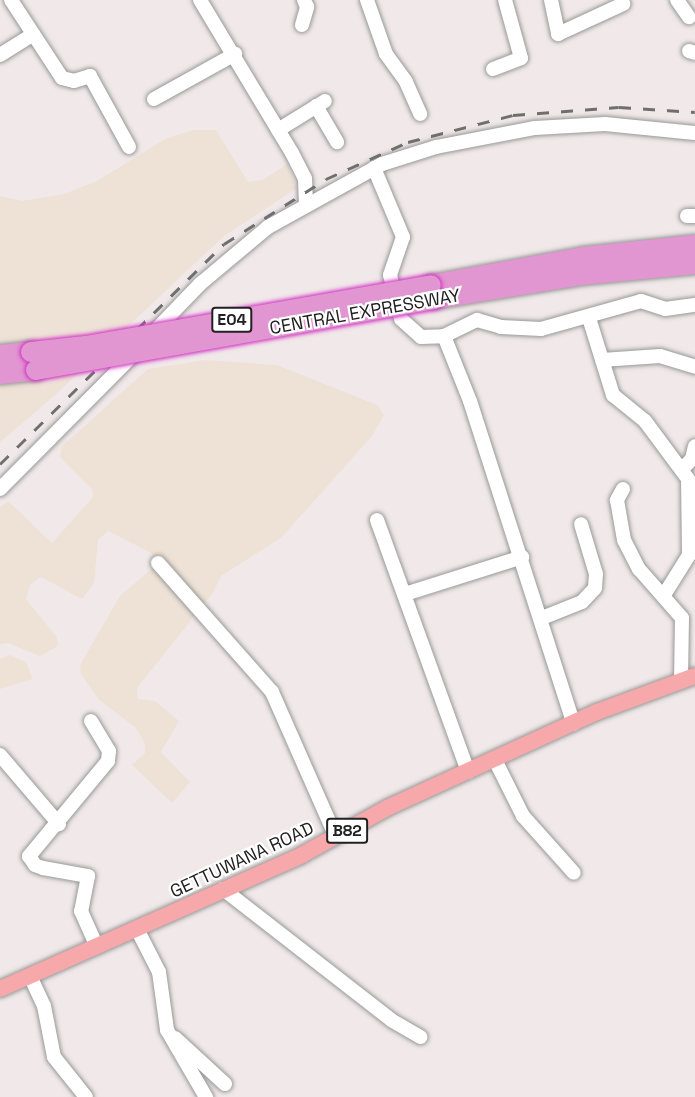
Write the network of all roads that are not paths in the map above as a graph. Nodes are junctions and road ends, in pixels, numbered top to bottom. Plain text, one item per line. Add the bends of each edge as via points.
1 (11, 0) edge
2 (200, 0) edge
3 (304, 0) edge
4 (367, 0) edge
5 (505, 0) edge
6 (551, 0) edge
7 (677, 0) edge
8 (622, 4) dead end
9 (688, 17) dead end
10 (302, 25) dead end
11 (33, 33) junction
12 (0, 54) edge
13 (235, 54) junction
14 (493, 69) dead end
15 (154, 99) dead end
16 (420, 114) dead end
17 (278, 130) junction
18 (695, 134) edge
19 (337, 142) dead end
20 (129, 147) dead end
21 (374, 168) junction
22 (306, 204) junction
23 (695, 245) edge
24 (695, 264) edge
25 (433, 292) junction
26 (695, 305) edge
27 (589, 318) junction
28 (444, 336) junction
29 (0, 355) edge
30 (602, 360) junction
31 (695, 367) edge
32 (0, 374) edge
33 (695, 446) edge
34 (682, 469) junction
35 (0, 489) edge
36 (623, 489) dead end
37 (376, 520) dead end
38 (581, 524) dead end
39 (522, 557) junction
40 (158, 563) dead end
41 (405, 594) junction
42 (664, 595) junction
43 (542, 618) junction
44 (688, 678) edge
45 (91, 721) dead end
46 (574, 724) junction
47 (0, 755) edge
48 (495, 760) junction
49 (468, 772) junction
50 (58, 824) junction
51 (336, 837) junction
52 (574, 873) dead end
53 (223, 889) junction
54 (137, 929) junction
55 (97, 948) junction
56 (30, 976) junction
57 (0, 988) edge
58 (170, 1036) junction
59 (420, 1037) dead end
60 (225, 1084) dead end
61 (86, 1097) edge
62 (206, 1097) edge

1 - 11 street
2 - 13 street
3 - 10 street via 307,7
4 - 16 street via 386,54 406,82
5 - 14 street via 521,58
6 - 8 street via 558,34
7 - 9 street
11 - 12 street
11 - 20 street via 62,78 74,81 90,76
13 - 15 street
13 - 17 street
17 - 19 street via 321,104
17 - 22 street via 305,178
18 - 21 street via 605,124 535,128 436,147
21 - 22 street
21 - 28 street via 404,237 390,275 401,319 421,337
22 - 35 street via 268,227 200,284 37,456
23 - 25 highway, CENTRAL EXPRESSWAY / E04 via 583,256
24 - 25 highway, CENTRAL EXPRESSWAY / E04
25 - 29 highway, CENTRAL EXPRESSWAY / E04, bridge via 86,346
25 - 32 highway, CENTRAL EXPRESSWAY / E04, bridge via 85,364
26 - 27 street via 665,309 641,301
27 - 28 street via 541,329 501,327 477,320
27 - 30 street
28 - 39 street
30 - 31 street via 660,356
30 - 34 street via 608,386 617,401 645,421
33 - 34 street via 692,459
34 - 42 street via 688,479 689,555
36 - 42 street via 617,500 624,540 639,569
37 - 41 street
38 - 43 street via 596,574 595,588 582,602
39 - 41 street
39 - 43 street
40 - 51 street via 272,692
41 - 49 street
42 - 44 street via 682,618
43 - 46 street
44 - 46 main road, GETTUWANA ROAD / B82
45 - 50 street via 109,751 108,760
46 - 48 main road, GETTUWANA ROAD / B82
47 - 50 street
48 - 49 main road, GETTUWANA ROAD / B82
48 - 52 street via 523,816
49 - 51 main road, GETTUWANA ROAD / B82 via 387,808
50 - 55 street via 32,850 30,860 43,868 88,876 81,911
51 - 53 main road, GETTUWANA ROAD / B82
53 - 54 main road, GETTUWANA ROAD / B82
53 - 59 street via 391,1020
54 - 55 main road, GETTUWANA ROAD / B82
54 - 58 street via 159,972 162,1014
55 - 56 main road, GETTUWANA ROAD / B82
56 - 57 main road, GETTUWANA ROAD / B82
56 - 61 street via 44,1006 54,1057
58 - 60 street
58 - 62 street

